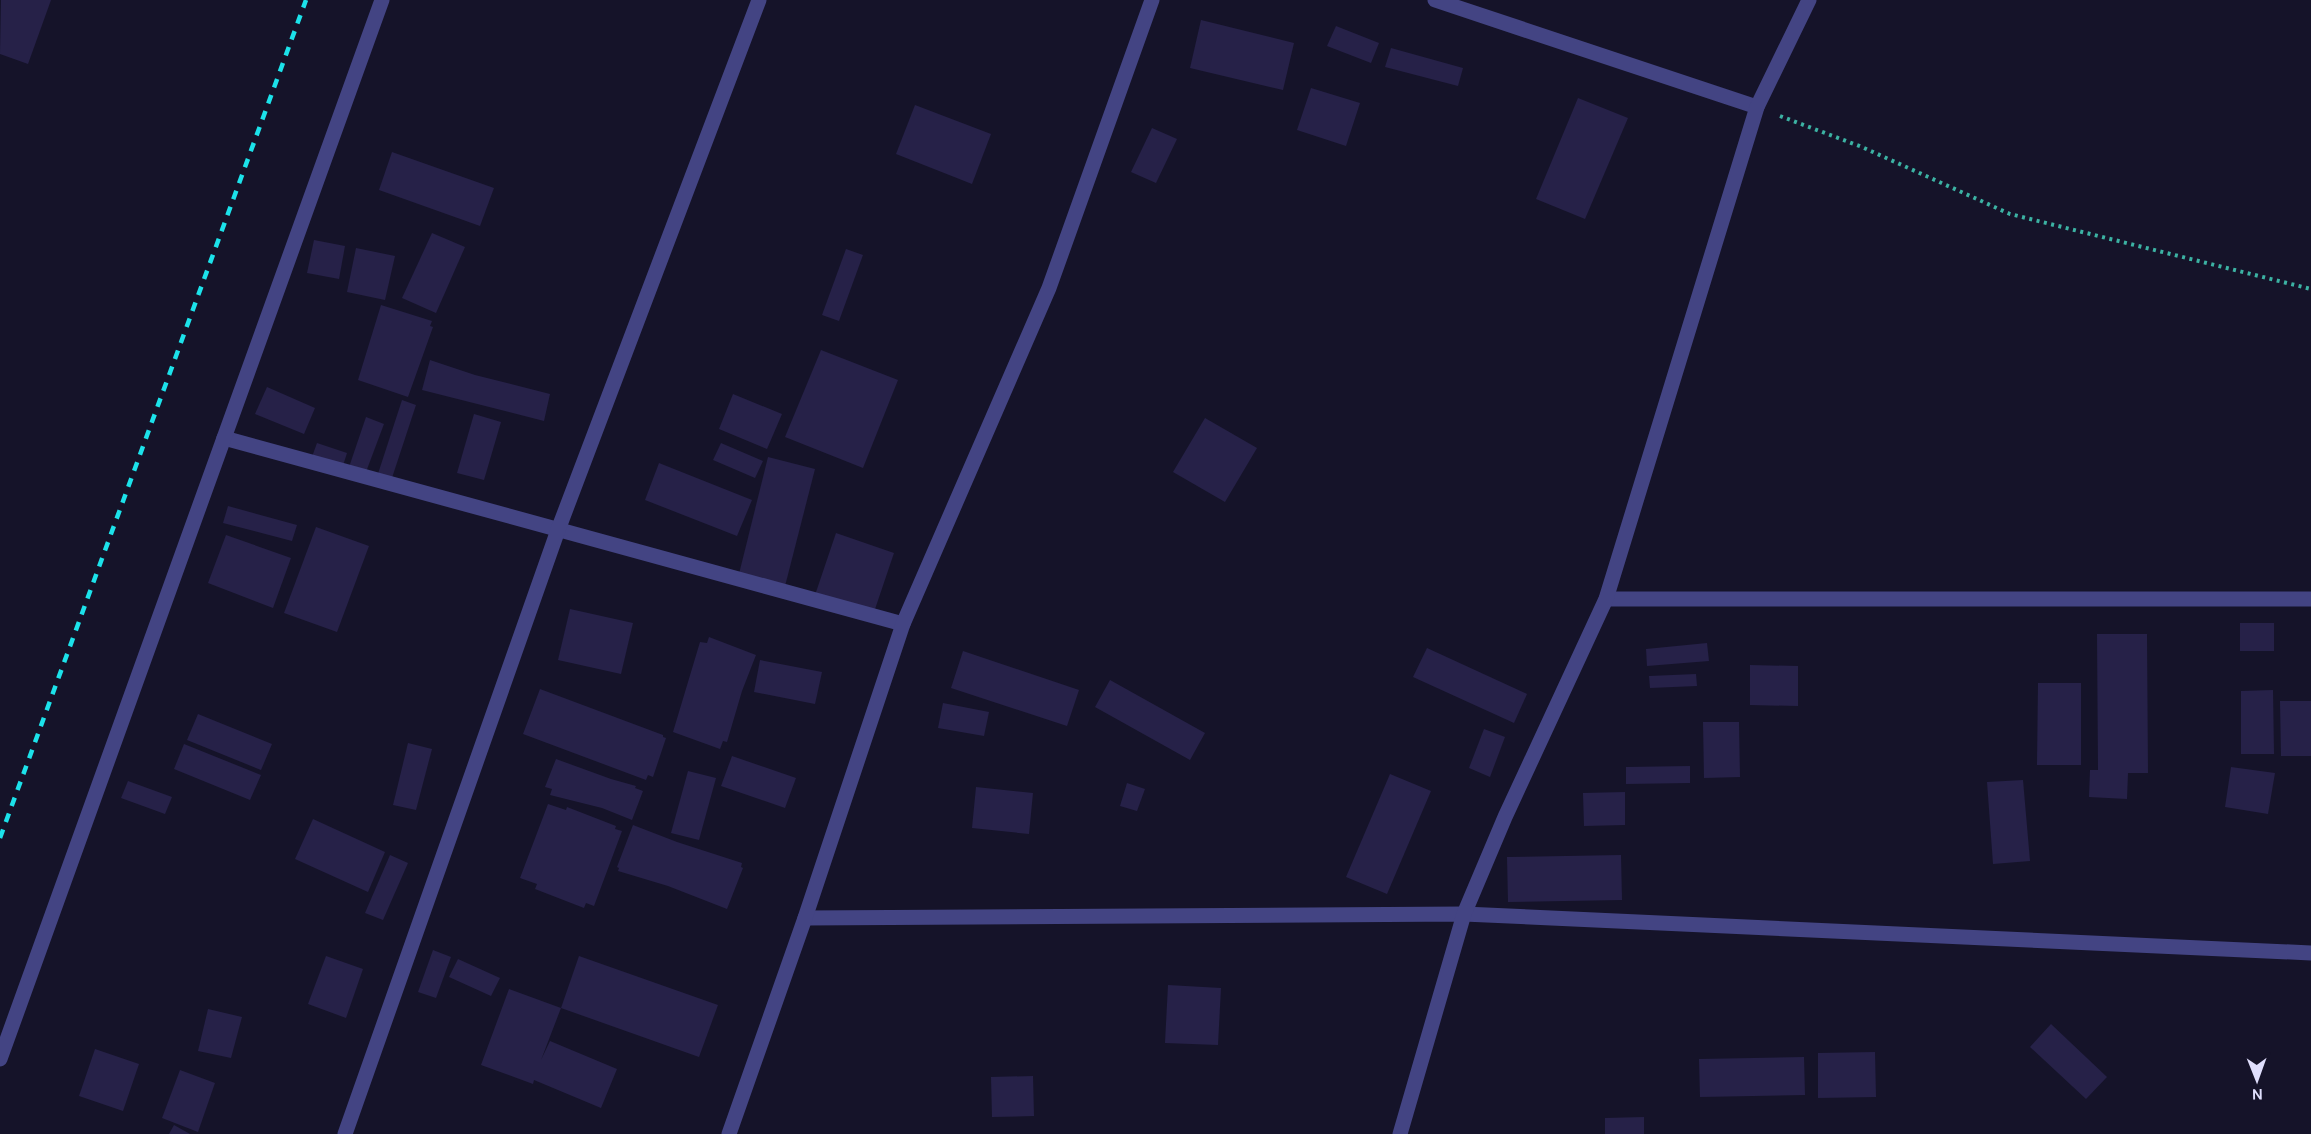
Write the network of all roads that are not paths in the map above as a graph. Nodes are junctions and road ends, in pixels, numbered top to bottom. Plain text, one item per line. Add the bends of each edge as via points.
1 (382, 0) edge
2 (759, 0) edge
3 (1152, 0) edge
4 (1435, 0) edge
5 (1809, 0) edge
6 (1757, 107) junction
7 (224, 438) junction
8 (558, 530) junction
9 (1606, 598) junction
10 (2311, 599) edge
11 (903, 624) junction
12 (1464, 914) junction
13 (805, 918) junction
14 (2311, 953) edge
15 (0, 1059) edge
16 (345, 1134) edge
17 (729, 1134) edge
18 (1400, 1134) edge

1 - 7 street
2 - 8 street
3 - 11 street via 1049,288
4 - 6 street
5 - 6 street
6 - 9 street
7 - 8 street
7 - 15 street
8 - 11 street
8 - 16 street
9 - 10 street
9 - 12 street
11 - 13 street
12 - 13 street
12 - 14 street
12 - 18 street
13 - 17 street

